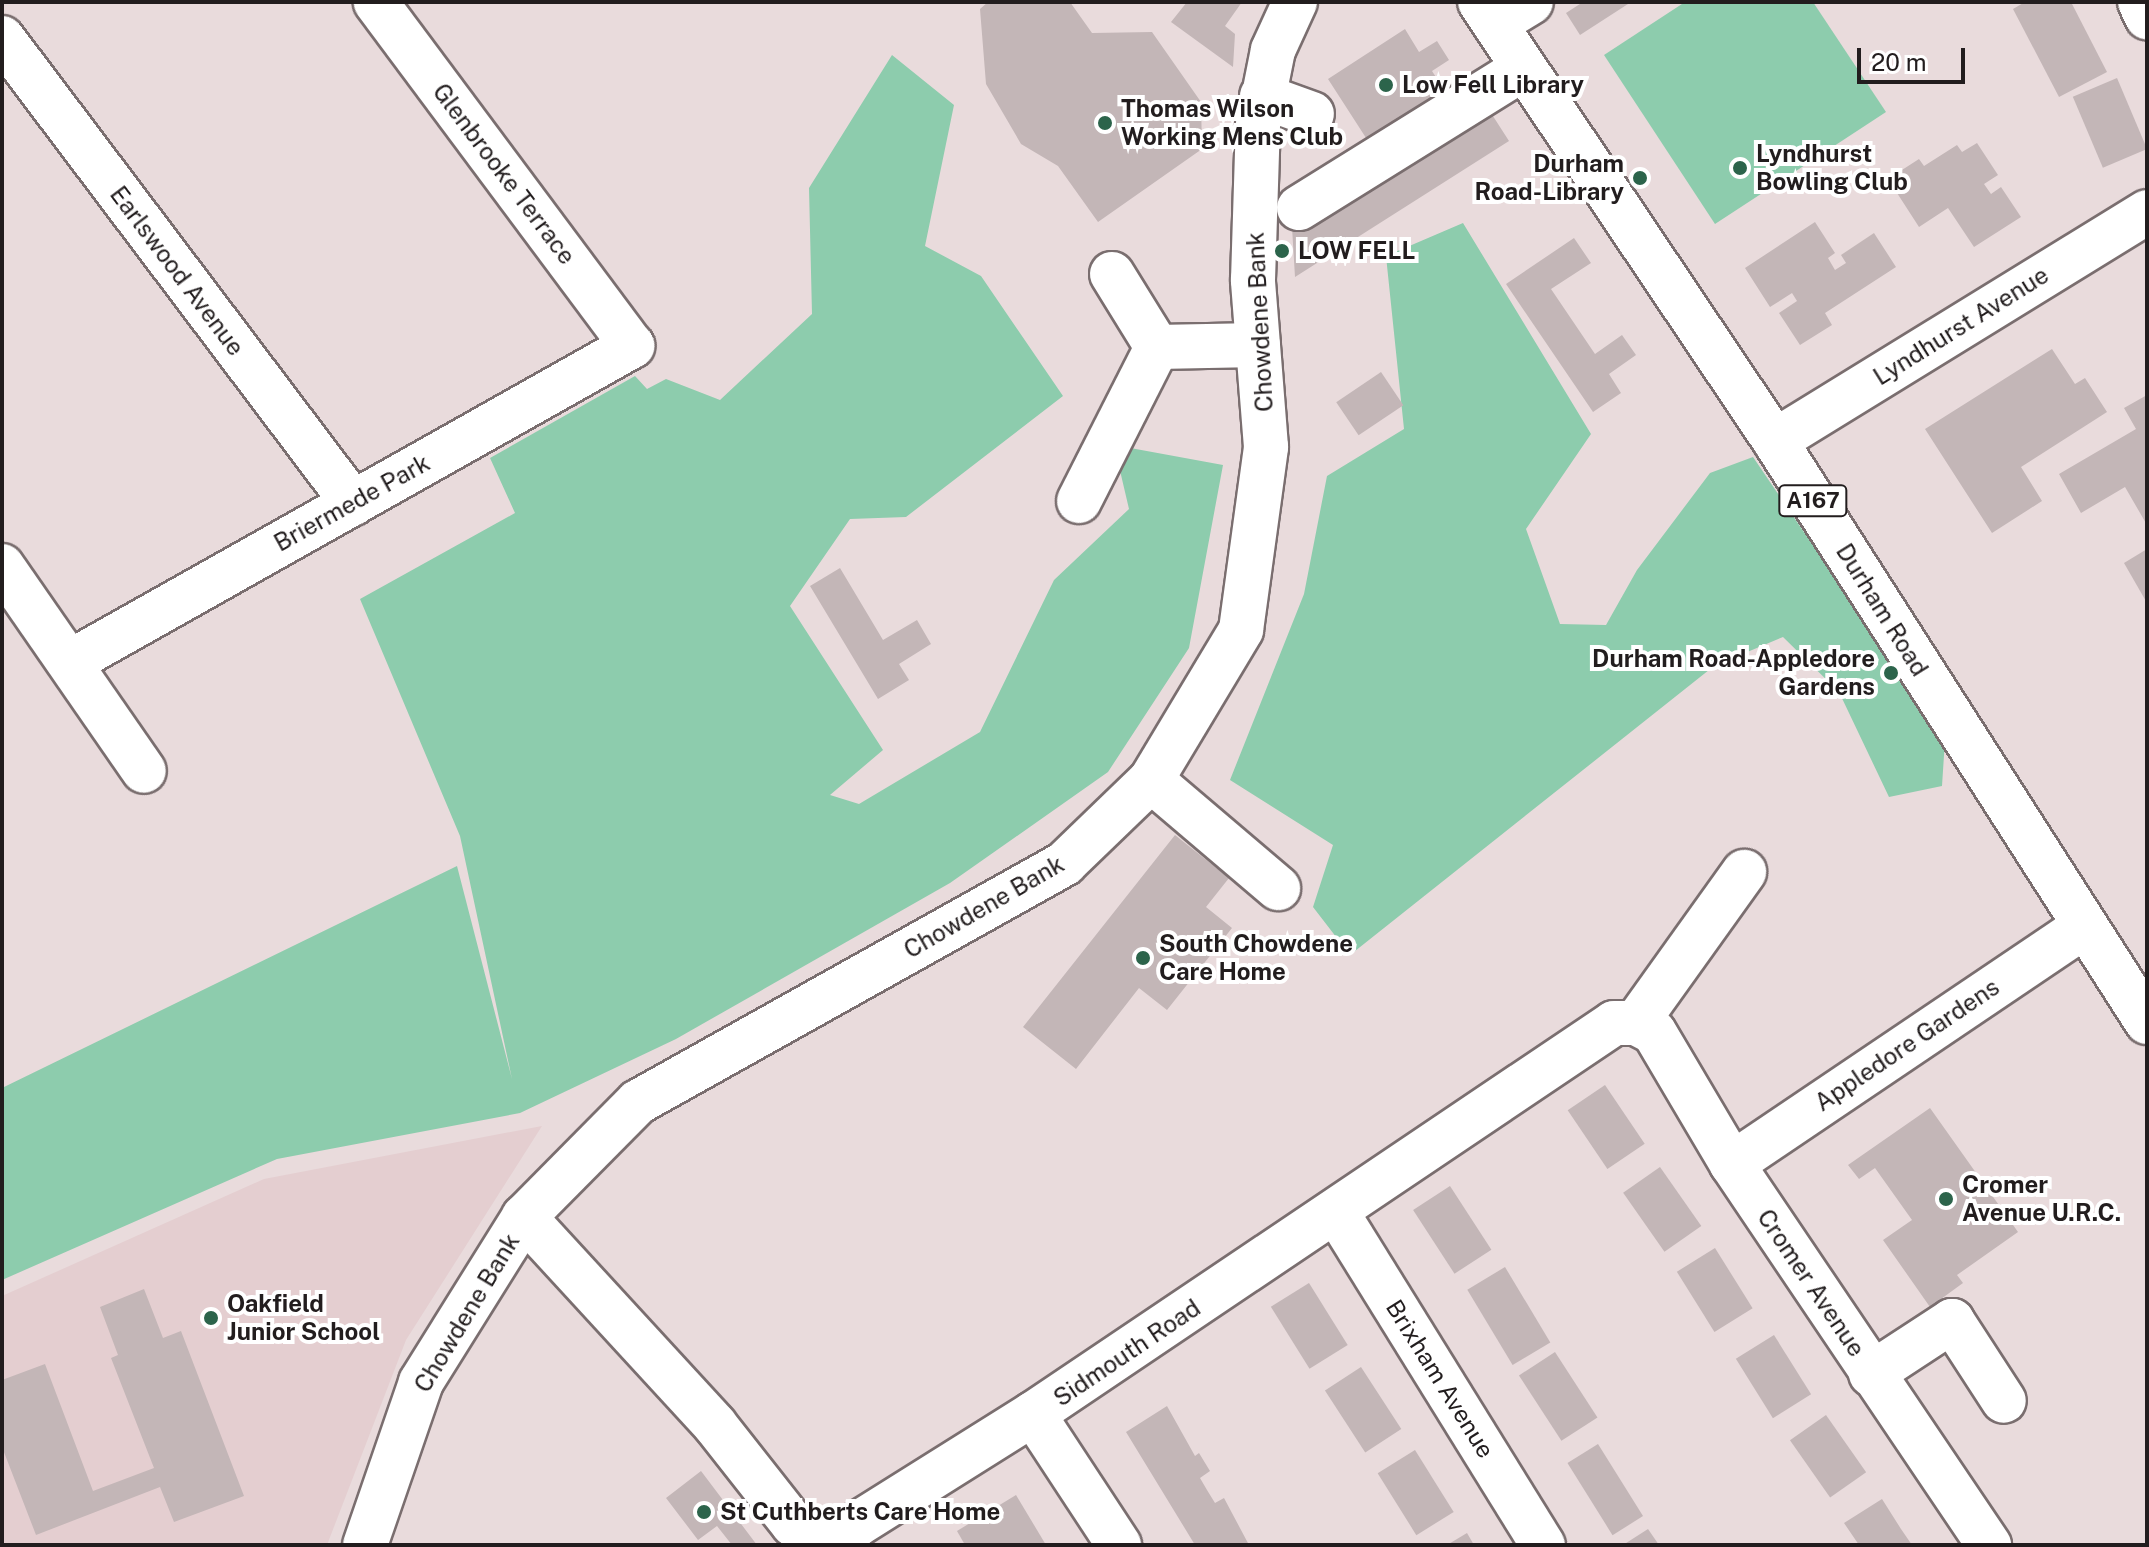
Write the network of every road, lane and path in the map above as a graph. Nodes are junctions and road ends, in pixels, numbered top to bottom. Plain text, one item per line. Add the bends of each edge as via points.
1 (376, 2) edge
2 (1295, 2) edge
3 (2140, 2) edge
4 (1502, 9) edge
5 (2147, 17) edge
6 (2, 38) edge
7 (1524, 68) junction
8 (1262, 96) junction
9 (1312, 114) dead end
10 (1299, 208) dead end
11 (2147, 212) edge
12 (1112, 274) dead end
13 (1258, 345) junction
14 (632, 346) joint
15 (1157, 347) junction
16 (1775, 441) junction
17 (1079, 501) dead end
18 (353, 503) junction
19 (2, 566) edge
20 (72, 661) junction
21 (144, 771) dead end
22 (1151, 780) junction
23 (1744, 872) dead end
24 (1278, 888) dead end
25 (2083, 927) junction
26 (2147, 1022) edge
27 (1636, 1023) junction
28 (1732, 1164) junction
29 (1337, 1213) junction
30 (524, 1217) junction
31 (1871, 1374) junction
32 (2004, 1401) dead end
33 (1033, 1414) junction
34 (365, 1545) edge
35 (1119, 1545) edge
36 (1543, 1545) edge
37 (1989, 1545) edge

1 - 14 street, Glenbrooke Terrace
2 - 8 street, Chowdene Bank via 1273,50
3 - 5 street
4 - 7 street, Durham Road / A167
6 - 18 street, Earlswood Avenue
7 - 10 street
7 - 16 street, Durham Road / A167
8 - 9 street
8 - 13 street, Chowdene Bank via 1253,280
11 - 16 street, Lyndhurst Avenue
12 - 15 street
13 - 15 street
13 - 22 street, Chowdene Bank via 1266,447 1241,630
14 - 18 street, Briermede Park
15 - 17 street
16 - 25 street, Durham Road / A167
18 - 20 street, Briermede Park
19 - 20 street
20 - 21 street
22 - 24 street
22 - 30 street, Chowdene Bank via 1065,863 638,1102
23 - 27 street
25 - 26 street, Durham Road / A167
25 - 28 street, Appledore Gardens
27 - 28 street, Cromer Avenue via 1654,1032
27 - 29 street, Sidmouth Road via 1614,1023
28 - 31 street, Cromer Avenue
29 - 33 street, Sidmouth Road
29 - 36 street, Brixham Avenue
30 - 33 street, Sidmouth Road via 715,1425 793,1524 824,1535 856,1525
30 - 34 street, Chowdene Bank via 421,1382
31 - 32 street via 1952,1321
31 - 37 street, Cromer Avenue
33 - 35 street

